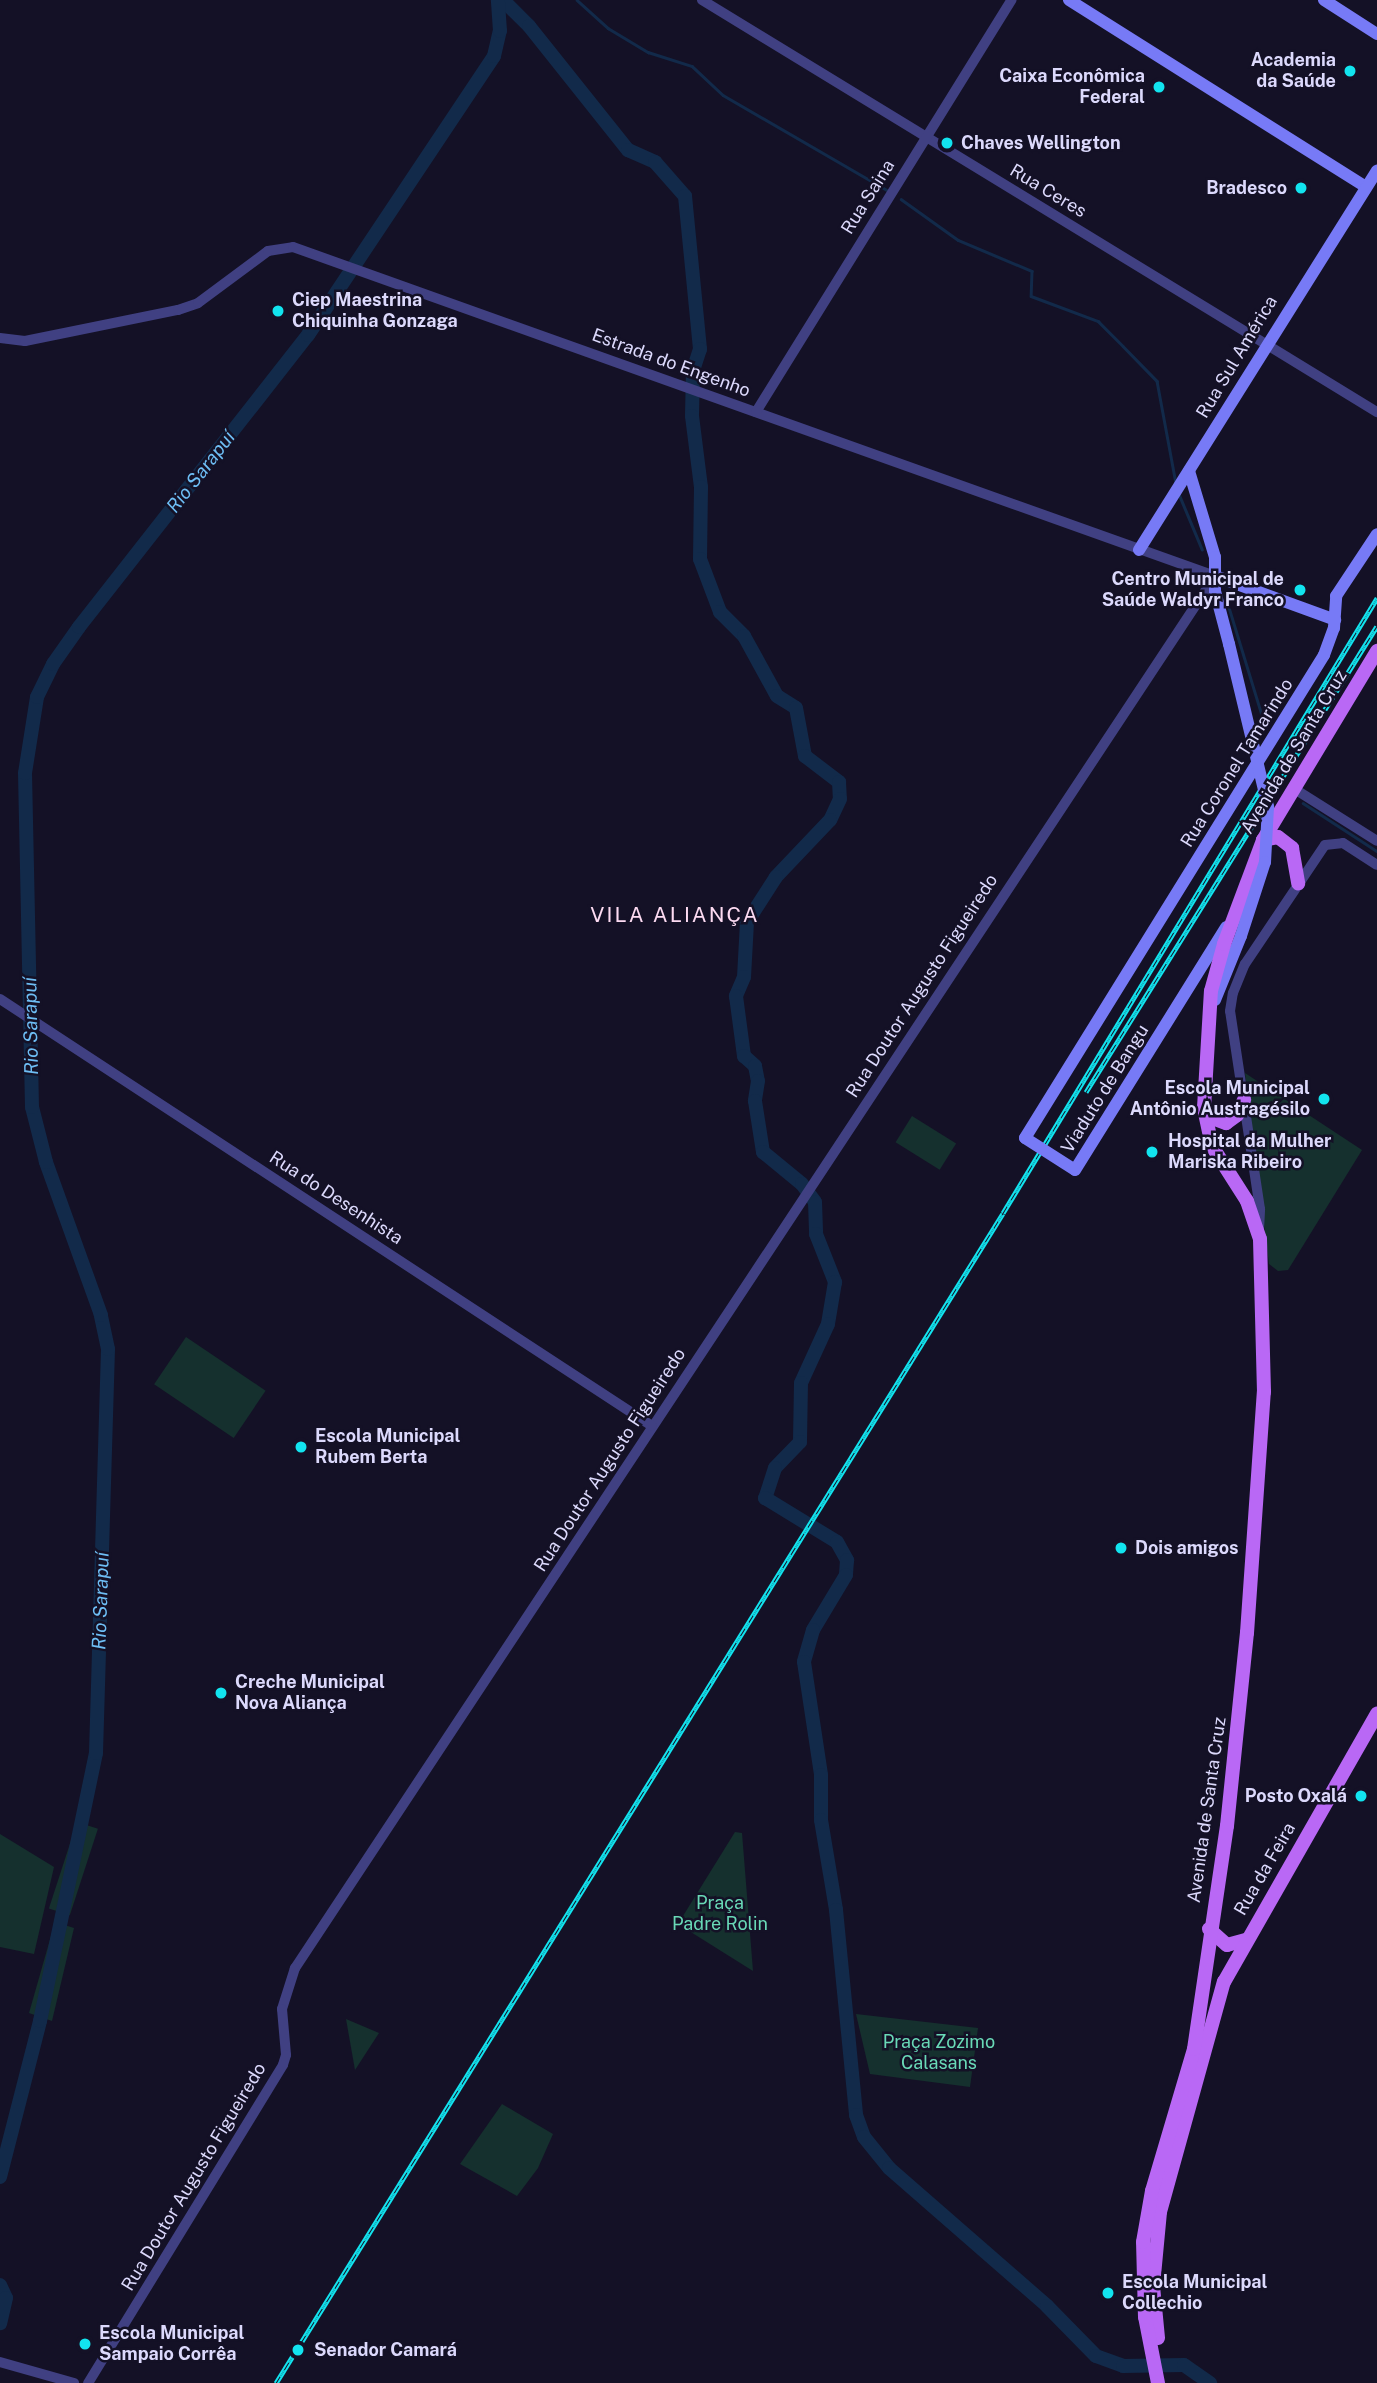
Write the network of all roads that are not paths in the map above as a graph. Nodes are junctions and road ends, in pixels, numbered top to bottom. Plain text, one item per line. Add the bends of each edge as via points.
1 (702, 0) edge
2 (1011, 0) edge
3 (1069, 0) edge
4 (1324, 0) edge
5 (1377, 34) edge
6 (926, 137) junction
7 (1377, 170) edge
8 (1366, 187) junction
9 (0, 338) edge
10 (1265, 343) junction
11 (756, 412) junction
12 (1377, 412) edge
13 (1185, 476) junction
14 (1377, 534) edge
15 (1139, 550) junction
16 (1214, 576) junction
17 (1335, 620) junction
18 (1377, 651) edge
19 (1293, 788) junction
20 (1263, 840) junction
21 (1377, 841) edge
22 (1377, 865) edge
23 (1298, 883) junction
24 (1234, 915) junction
25 (0, 999) edge
26 (1107, 1004) joint
27 (1209, 1016) junction
28 (1244, 1100) junction
29 (1204, 1108) junction
30 (1259, 1234) junction
31 (652, 1426) junction
32 (1377, 1714) edge
33 (1209, 1929) junction
34 (1246, 1940) junction
35 (1205, 2052) joint
36 (1157, 2355) junction
37 (0, 2362) edge
38 (1161, 2379) edge
39 (74, 2383) edge
40 (88, 2383) edge

1 - 6 street, Rua Ceres
2 - 6 street, Rua Saina
3 - 8 main road
4 - 5 main road
6 - 10 street, Rua Ceres
6 - 11 street, Rua Saina
7 - 8 main road, Rua Sul América
8 - 10 main road, Rua Sul América
9 - 11 street, Estrada do Engenho via 24,341 178,310 198,303 255,259 278,248 293,247
10 - 12 street, Rua Ceres
10 - 13 main road, Rua Sul América
11 - 15 street, Estrada do Engenho
13 - 15 main road, Rua Sul América
13 - 16 main road via 1215,557
14 - 17 main road, Rua Coronel Tamarindo via 1336,596
15 - 16 street, Estrada do Engenho
16 - 17 main road, Estrada do Engenho
16 - 27 main road, bridge via 1268,807 1260,885
16 - 31 street, Rua Doutor Augusto Figueiredo
17 - 26 main road, Rua Coronel Tamarindo via 1324,655
18 - 19 main road, Avenida de Santa Cruz
19 - 20 main road, Avenida de Santa Cruz
19 - 21 street
20 - 23 main road via 1278,837 1292,848
20 - 24 main road, Avenida de Santa Cruz
22 - 23 street, Avenida de Santa Cruz via 1338,842 1325,845
23 - 28 street, Avenida de Santa Cruz via 1239,977 1230,1011
24 - 26 main road, Viaduto de Bangu, bridge via 1075,1170 1025,1138
24 - 27 main road, Avenida de Santa Cruz via 1216,968
25 - 31 street, Rua do Desenhista
27 - 29 main road, Avenida de Santa Cruz
28 - 29 main road via 1237,1115 1226,1123
28 - 30 street, Avenida de Santa Cruz via 1260,1209
29 - 30 main road, Avenida de Santa Cruz via 1212,1146 1247,1200
30 - 33 main road, Avenida de Santa Cruz via 1264,1392 1253,1555 1236,1751
31 - 40 street, Rua Doutor Augusto Figueiredo via 295,1968 282,2009 286,2055 277,2077
32 - 34 main road, Rua da Feira
33 - 34 main road via 1227,1945
33 - 36 main road, Avenida de Santa Cruz via 1194,2049 1152,2191 1143,2242 1141,2275
34 - 35 main road, Rua da Feira via 1224,1982
35 - 36 main road, Avenida de Santa Cruz via 1160,2212 1153,2286
36 - 38 main road, Avenida de Santa Cruz
37 - 39 street

